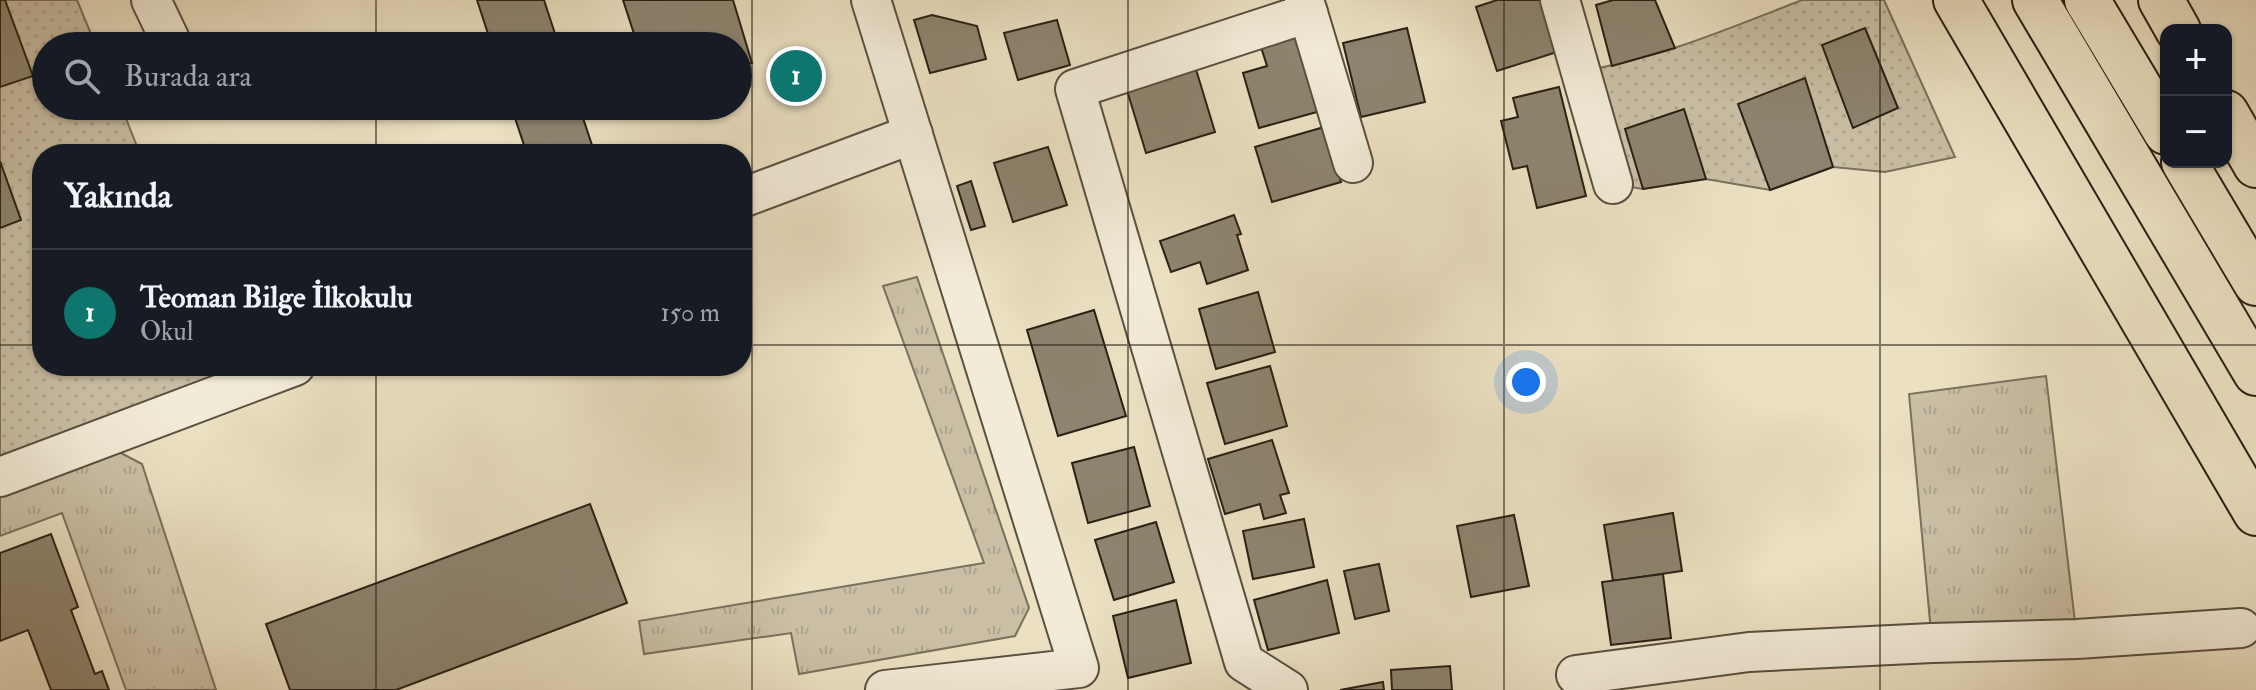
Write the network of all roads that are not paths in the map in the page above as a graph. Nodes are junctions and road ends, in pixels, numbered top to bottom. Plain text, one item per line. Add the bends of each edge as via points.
1 (151, 0) edge
2 (1560, 0) edge
3 (1956, 0) edge
4 (2035, 0) edge
5 (2087, 0) edge
6 (2161, 0) edge
7 (880, 2) edge
8 (1306, 6) edge
9 (2175, 24) edge
10 (166, 32) edge
11 (2160, 122) edge
12 (2232, 123) edge
13 (913, 134) junction
14 (1353, 163) dead end
15 (2256, 165) edge
16 (2188, 168) edge
17 (1613, 184) dead end
18 (752, 194) edge
19 (2256, 283) edge
20 (2256, 373) edge
21 (268, 376) edge
22 (0, 477) edge
23 (2256, 513) edge
24 (2241, 628) dead end
25 (1576, 675) dead end
26 (885, 690) edge
27 (1288, 690) edge

1 - 10 street
2 - 17 street
3 - 23 main road
4 - 20 main road
5 - 11 main road
6 - 9 main road
7 - 13 street
8 - 14 street
8 - 27 street via 1075,89 1244,662
12 - 15 main road
13 - 18 street
13 - 26 street via 1079,668
16 - 19 main road
21 - 22 street
24 - 25 street via 1749,652

